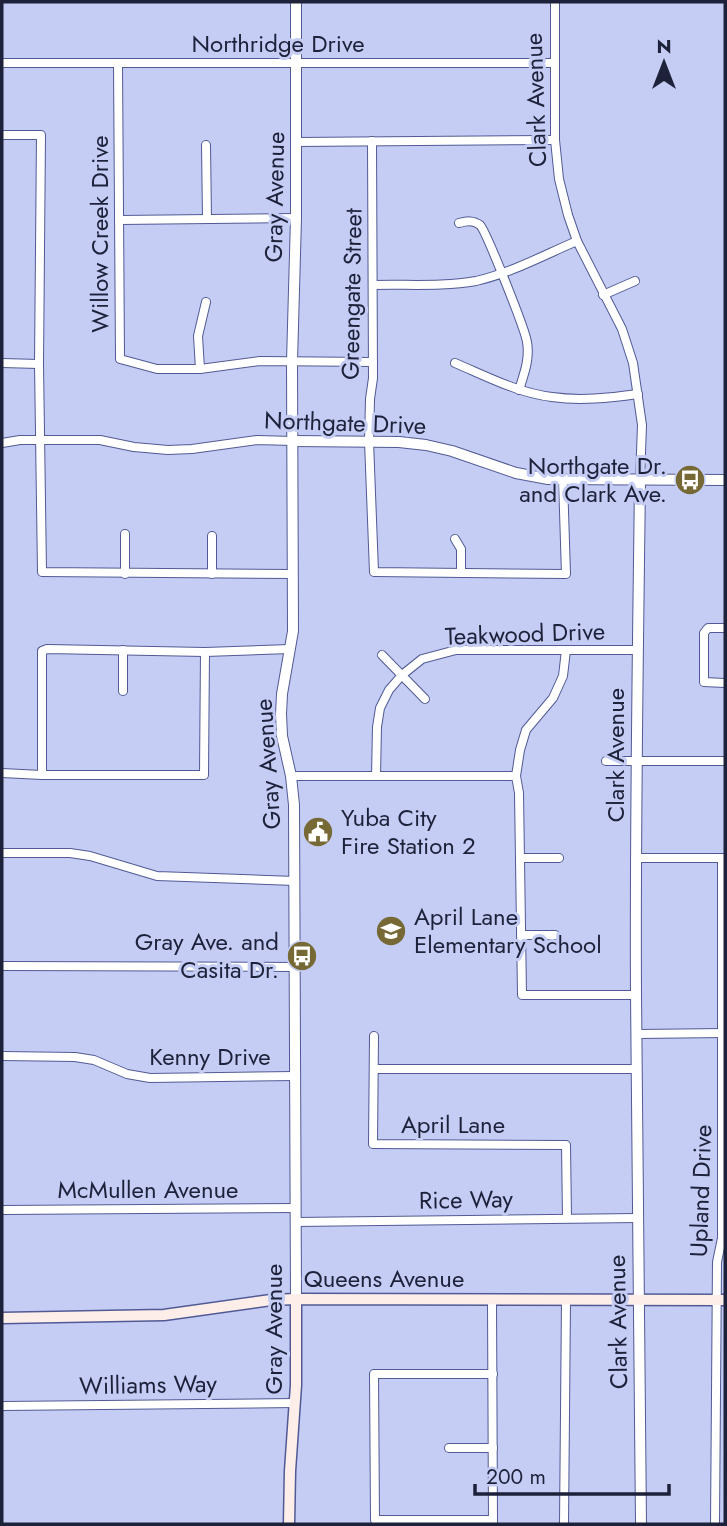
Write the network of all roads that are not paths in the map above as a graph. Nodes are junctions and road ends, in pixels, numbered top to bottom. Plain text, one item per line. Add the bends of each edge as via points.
1 (296, 2) edge
2 (555, 2) edge
3 (554, 62) junction
4 (2, 63) edge
5 (118, 63) junction
6 (297, 64) junction
7 (2, 135) edge
8 (555, 140) junction
9 (372, 141) junction
10 (296, 142) junction
11 (206, 145) dead end
12 (296, 218) junction
13 (207, 219) junction
14 (119, 220) junction
15 (459, 223) dead end
16 (577, 241) junction
17 (502, 274) junction
18 (635, 281) dead end
19 (373, 285) junction
20 (603, 295) junction
21 (206, 302) dead end
22 (292, 362) junction
23 (373, 362) junction
24 (2, 363) edge
25 (455, 363) dead end
26 (39, 364) junction
27 (200, 369) junction
28 (519, 390) junction
29 (638, 394) junction
30 (40, 440) junction
31 (293, 441) junction
32 (369, 441) junction
33 (2, 443) edge
34 (563, 480) junction
35 (725, 480) edge
36 (640, 481) junction
37 (125, 534) dead end
38 (212, 536) dead end
39 (455, 539) dead end
40 (125, 573) junction
41 (212, 573) junction
42 (461, 573) junction
43 (293, 574) junction
44 (725, 628) edge
45 (290, 649) junction
46 (123, 650) junction
47 (566, 650) junction
48 (638, 650) junction
49 (205, 652) junction
50 (382, 655) dead end
51 (402, 675) junction
52 (725, 683) edge
53 (123, 691) dead end
54 (425, 699) dead end
55 (606, 761) dead end
56 (637, 761) junction
57 (725, 761) edge
58 (2, 773) edge
59 (42, 775) junction
60 (291, 776) junction
61 (376, 776) junction
62 (516, 776) junction
63 (2, 853) edge
64 (636, 858) junction
65 (724, 858) edge
66 (520, 859) junction
67 (559, 859) dead end
68 (295, 881) junction
69 (521, 935) junction
70 (555, 935) dead end
71 (2, 966) edge
72 (294, 967) junction
73 (636, 995) junction
74 (724, 1033) edge
75 (637, 1034) junction
76 (374, 1036) dead end
77 (2, 1056) edge
78 (374, 1069) junction
79 (637, 1069) junction
80 (295, 1076) junction
81 (724, 1121) edge
82 (295, 1208) junction
83 (2, 1210) edge
84 (638, 1218) junction
85 (567, 1219) junction
86 (295, 1222) junction
87 (296, 1299) junction
88 (492, 1300) junction
89 (566, 1300) junction
90 (721, 1300) edge
91 (640, 1301) junction
92 (2, 1318) edge
93 (493, 1374) junction
94 (295, 1403) junction
95 (2, 1406) edge
96 (449, 1448) dead end
97 (493, 1448) junction
98 (493, 1522) edge
99 (289, 1524) edge
100 (564, 1524) edge
101 (641, 1524) edge
102 (715, 1524) edge

1 - 6 street, Gray Avenue
2 - 3 street, Clark Avenue
3 - 6 street, Northridge Drive
3 - 8 street, Clark Avenue
4 - 5 street, Northridge Drive
5 - 6 street, Northridge Drive
5 - 14 street, Willow Creek Drive
6 - 10 street, Gray Avenue
7 - 26 street via 41,135
8 - 9 street
8 - 16 street, Clark Avenue via 559,180
9 - 10 street
9 - 19 street, Greengate Street
10 - 12 street, Gray Avenue
11 - 13 street
12 - 13 street
12 - 22 street, Gray Avenue
13 - 14 street
14 - 27 street, Willow Creek Drive via 120,359 156,369
15 - 17 street via 471,220 482,226
16 - 17 street
16 - 20 street, Clark Avenue
17 - 19 street via 449,284
17 - 28 street via 527,341 528,361
18 - 20 street
19 - 23 street, Greengate Street
20 - 29 street, Clark Avenue via 622,329
21 - 27 street via 198,336
22 - 23 street, Willow Creek Drive
22 - 27 street, Willow Creek Drive
22 - 31 street, Gray Avenue
23 - 32 street, Greengate Street
24 - 26 street
25 - 28 street
26 - 30 street
28 - 29 street via 595,399
29 - 36 street, Clark Avenue
30 - 31 street, Northgate Drive via 100,440 168,450 257,440
30 - 33 street, Northgate Drive
30 - 40 street via 42,572
31 - 32 street, Northgate Drive
31 - 43 street, Gray Avenue
32 - 34 street, Northgate Drive via 426,445 516,473
32 - 42 street, Greengate Street via 374,572
34 - 36 street, Northgate Drive
34 - 42 street via 566,574
35 - 36 street, Northgate Drive
36 - 48 street, Clark Avenue
37 - 40 street
38 - 41 street
39 - 42 street via 461,549
40 - 41 street
41 - 43 street
43 - 45 street, Gray Avenue
44 - 52 street via 708,628 704,633 704,682
45 - 49 street
45 - 60 street, Gray Avenue via 281,715
46 - 49 street
46 - 53 street
46 - 59 street via 41,651
47 - 48 street, Teakwood Drive
47 - 51 street, Teakwood Drive via 456,650 422,659
47 - 62 street via 564,676 553,698 526,730
48 - 56 street, Clark Avenue
49 - 59 street via 204,775
50 - 51 street
51 - 54 street
51 - 61 street, Teakwood Drive via 380,708
55 - 56 street
56 - 57 street
56 - 64 street, Clark Avenue
58 - 59 street
60 - 61 street
60 - 68 street, Gray Avenue
61 - 62 street
62 - 66 street
63 - 68 street via 70,853 157,876
64 - 65 street
64 - 73 street, Clark Avenue
65 - 74 street, Upland Drive
66 - 67 street
66 - 69 street
68 - 72 street, Gray Avenue
69 - 70 street
69 - 73 street via 522,995
71 - 72 street
72 - 80 street, Gray Avenue
73 - 75 street, Clark Avenue
74 - 75 street
74 - 81 street, Upland Drive
75 - 79 street, Clark Avenue
76 - 78 street, April Lane
77 - 80 street, Kenny Drive via 75,1057 150,1078
78 - 79 street
78 - 85 street, April Lane via 373,1144 566,1145
79 - 84 street, Clark Avenue
80 - 82 street, Gray Avenue
81 - 90 street, Upland Drive via 718,1262
82 - 83 street, McMullen Avenue
82 - 86 street, Gray Avenue
84 - 85 street, Rice Way
84 - 91 street, Clark Avenue
85 - 86 street, Rice Way
86 - 87 street, Gray Avenue
87 - 88 main road, Queens Avenue
87 - 92 main road, Queens Avenue via 164,1315
87 - 94 main road, Gray Avenue
88 - 89 main road, Queens Avenue
88 - 93 street
89 - 91 main road, Queens Avenue
89 - 100 street
90 - 91 main road, Queens Avenue
90 - 102 street, Upland Drive
91 - 101 street, Clark Avenue
93 - 97 street
93 - 98 street via 374,1374 374,1387 375,1520
94 - 95 street, Williams Way
94 - 99 main road, Gray Avenue
96 - 97 street
97 - 98 street

